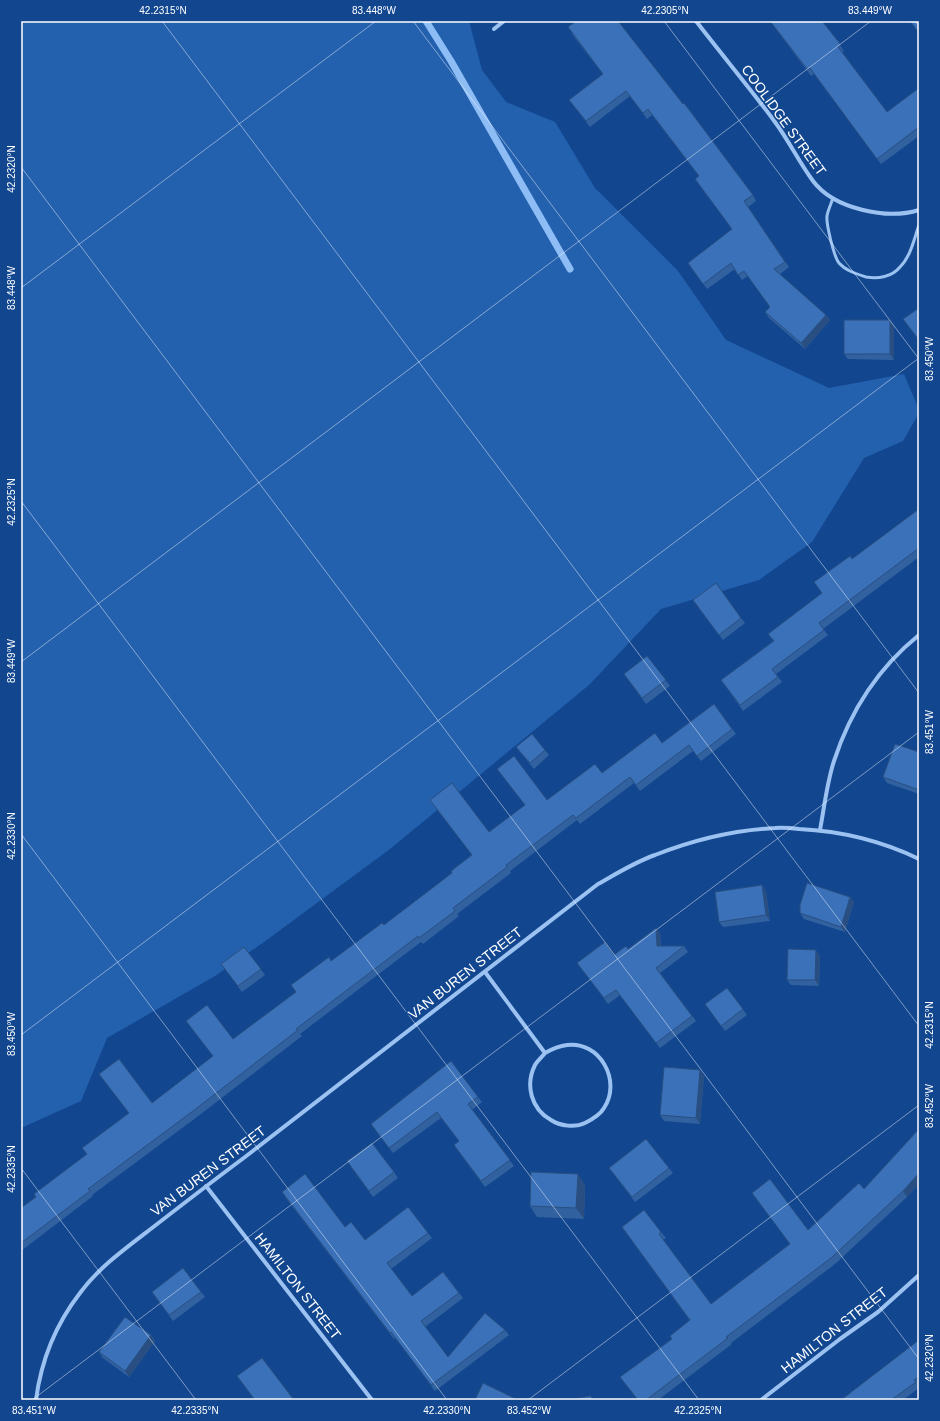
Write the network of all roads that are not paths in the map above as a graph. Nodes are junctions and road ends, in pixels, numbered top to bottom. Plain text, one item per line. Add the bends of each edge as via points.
1 (504, 21) edge
2 (696, 21) edge
3 (494, 29) dead end
4 (833, 198) junction
5 (919, 210) edge
6 (919, 225) edge
7 (919, 635) edge
8 (820, 830) junction
9 (919, 859) edge
10 (485, 972) junction
11 (545, 1053) junction
12 (206, 1186) junction
13 (919, 1275) edge
14 (36, 1400) edge
15 (372, 1400) edge
16 (761, 1400) edge

1 - 3 street
2 - 4 street, COOLIDGE STREET via 776,123 814,182
4 - 5 street, COOLIDGE STREET via 849,206 893,215 909,214
4 - 6 lane via 827,217 834,255 838,263 856,274 881,278 894,273 908,257
7 - 8 street via 887,664 849,722 833,763
8 - 9 street, VAN BUREN STREET via 877,843
8 - 10 street, VAN BUREN STREET via 777,828 740,831 691,842 653,855 598,884
10 - 11 street
10 - 12 street, VAN BUREN STREET
11 - 11 street via 533,1070 530,1091 534,1104 543,1116 555,1123 569,1126 583,1124 595,1118 604,1109 610,1097 609,1072 602,1060 593,1051 568,1044
12 - 14 street, VAN BUREN STREET via 114,1257 80,1293 62,1320 48,1350 38,1382
12 - 15 street, HAMILTON STREET
13 - 16 street, HAMILTON STREET via 878,1312

